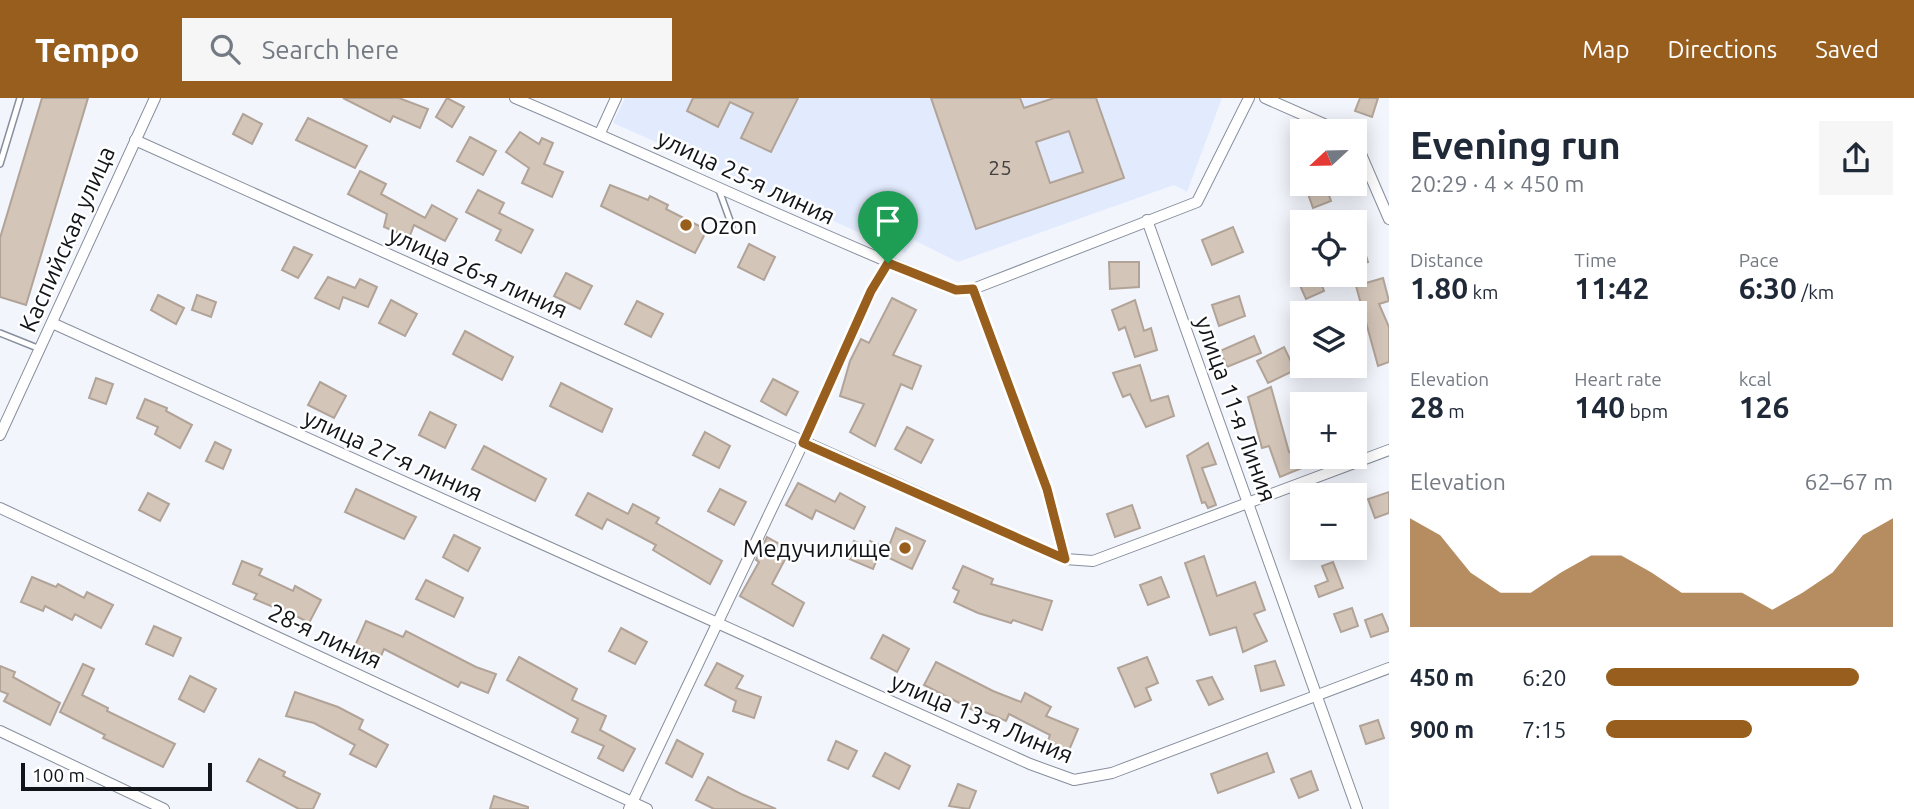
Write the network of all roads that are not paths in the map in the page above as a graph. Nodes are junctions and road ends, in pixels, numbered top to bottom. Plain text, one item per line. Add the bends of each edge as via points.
1 (20, 98) edge
2 (155, 98) edge
3 (514, 98) edge
4 (616, 98) edge
5 (1249, 98) edge
6 (1265, 98) edge
7 (1313, 119) edge
8 (600, 133) junction
9 (135, 140) junction
10 (0, 164) edge
11 (1367, 168) edge
12 (718, 188) junction
13 (1389, 219) edge
14 (1147, 220) junction
15 (732, 226) dead end
16 (888, 263) junction
17 (973, 289) junction
18 (52, 323) junction
19 (0, 333) edge
20 (40, 349) junction
21 (0, 435) edge
22 (803, 443) junction
23 (1389, 450) edge
24 (1247, 504) junction
25 (0, 508) edge
26 (1065, 559) junction
27 (716, 625) junction
28 (1389, 668) edge
29 (1315, 695) junction
30 (0, 731) edge
31 (631, 806) edge
32 (164, 809) edge
33 (647, 809) edge
34 (1357, 809) edge

1 - 10 lane
2 - 9 street, Каспийская улица
3 - 8 street, улица 25-я линия
4 - 8 street
5 - 14 street via 1197,202
6 - 7 street
8 - 12 street, улица 25-я линия
9 - 18 street, Каспийская улица
9 - 22 street, улица 26-я линия
11 - 13 street
12 - 15 lane
12 - 16 street, улица 25-я линия
14 - 17 street
14 - 24 street, улица 11-я Линия
16 - 17 street, улица 25-я линия via 956,290
16 - 22 street
17 - 26 lane via 1047,489
18 - 20 street, Каспийская улица
18 - 27 street, улица 27-я линия
19 - 20 lane
20 - 21 street, Каспийская улица
22 - 26 street, улица 26-я линия
22 - 27 street
23 - 24 street
24 - 26 street via 1093,561
24 - 29 street, улица 11-я Линия
25 - 31 street, 28-я линия
27 - 29 street, улица 13-я Линия via 1074,780 1112,774
27 - 31 street
28 - 29 street, улица 13-я Линия
29 - 34 street, улица 11-я Линия
30 - 32 street
31 - 33 street, 28-я линия

